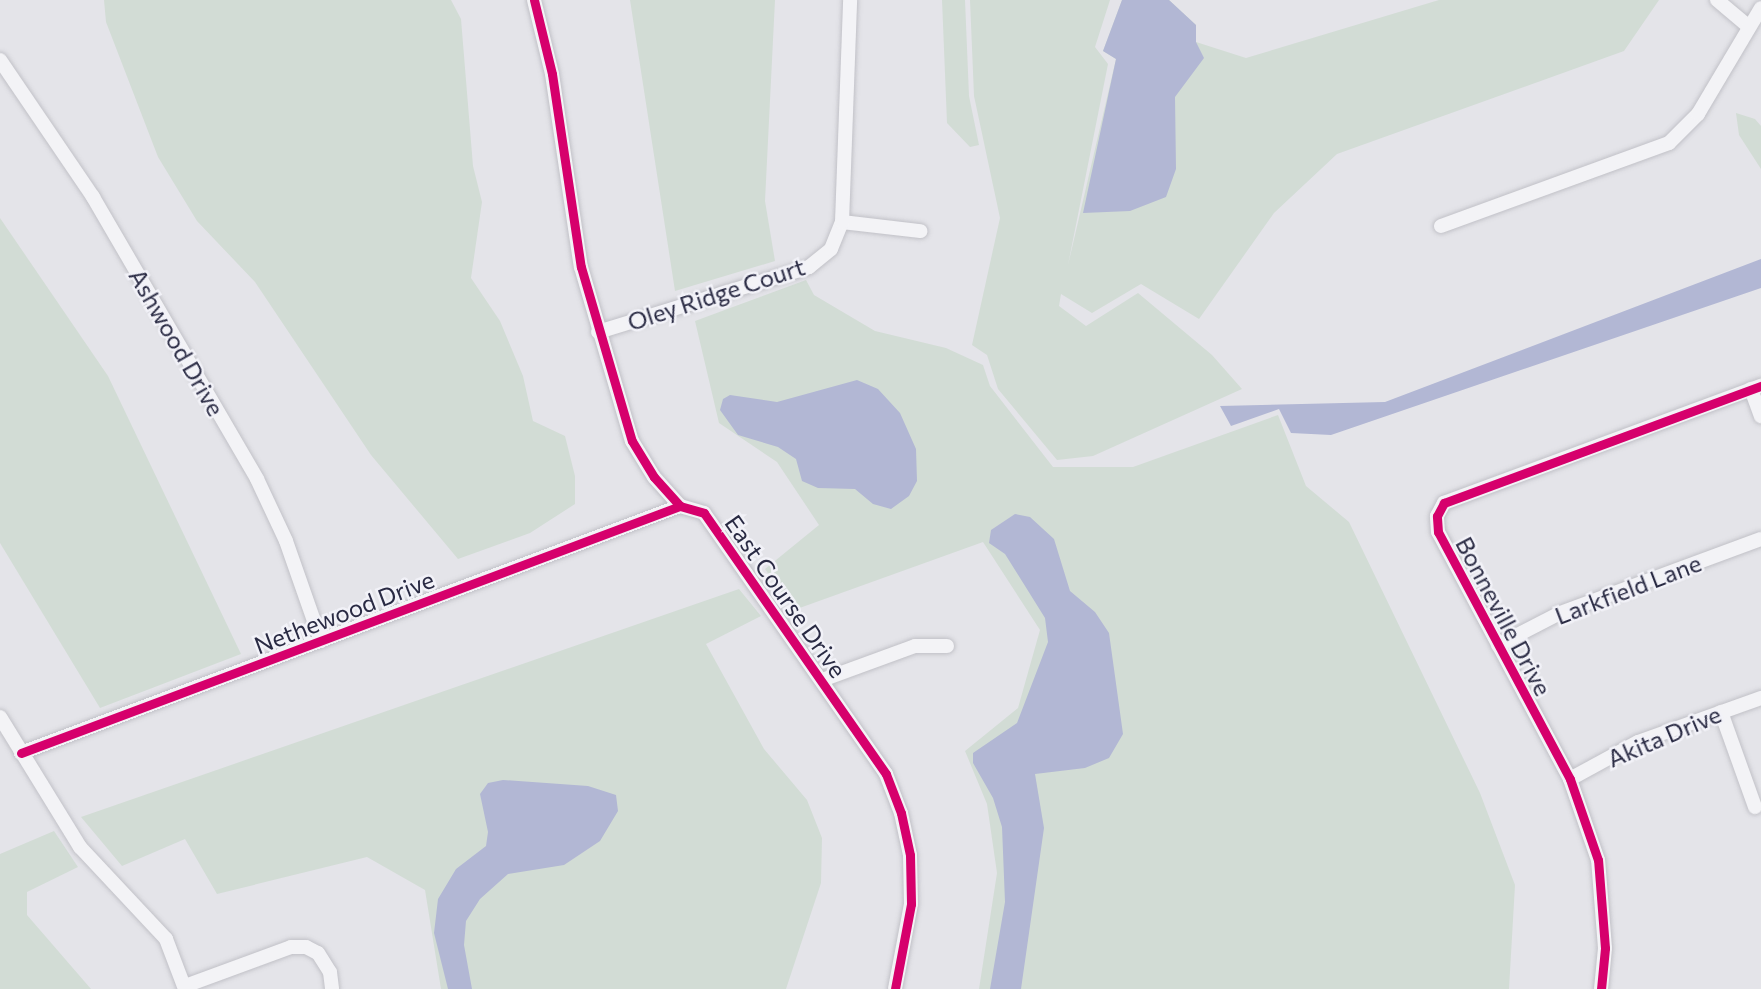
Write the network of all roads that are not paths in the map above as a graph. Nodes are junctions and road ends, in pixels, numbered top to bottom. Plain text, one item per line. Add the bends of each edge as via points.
1 (534, 0) edge
2 (850, 0) edge
3 (1717, 0) edge
4 (1761, 8) edge
5 (1747, 25) junction
6 (0, 60) edge
7 (842, 222) junction
8 (1441, 226) dead end
9 (920, 231) dead end
10 (598, 332) junction
11 (1756, 387) edge
12 (1761, 416) edge
13 (680, 506) junction
14 (1761, 539) edge
15 (321, 642) junction
16 (1498, 645) junction
17 (947, 646) dead end
18 (822, 680) junction
19 (1761, 698) edge
20 (1721, 712) junction
21 (0, 717) edge
22 (21, 753) junction
23 (1570, 779) junction
24 (1755, 807) dead end
25 (185, 987) edge
26 (332, 989) edge
27 (895, 989) edge
28 (1601, 989) edge

1 - 10 street, East Course Drive via 552,74 581,267
2 - 7 street, Oley Ridge Court
3 - 5 street
4 - 5 street
5 - 8 street via 1698,114 1669,143
6 - 15 street, Ashwood Drive via 93,197 257,479 286,541
7 - 9 street
7 - 10 street, Oley Ridge Court via 831,248 809,267
10 - 13 street, East Course Drive via 632,441 654,477
11 - 12 street
11 - 16 street, Bonneville Drive via 1444,503 1437,516 1438,532
13 - 15 street, Nethewood Drive
13 - 18 street, East Course Drive via 704,513
14 - 16 street, Larkfield Lane via 1558,614
15 - 22 street, Nethewood Drive
16 - 23 street, Bonneville Drive
17 - 18 street via 915,646
18 - 27 street, East Course Drive via 886,774 901,813 910,855 911,904
19 - 20 street, Akita Drive
20 - 23 street, Akita Drive via 1638,742
20 - 24 street
21 - 22 street
22 - 25 street via 80,847 166,939
23 - 28 street, Bonneville Drive via 1598,860 1605,948
25 - 26 street via 291,947 306,947 318,953 330,972

